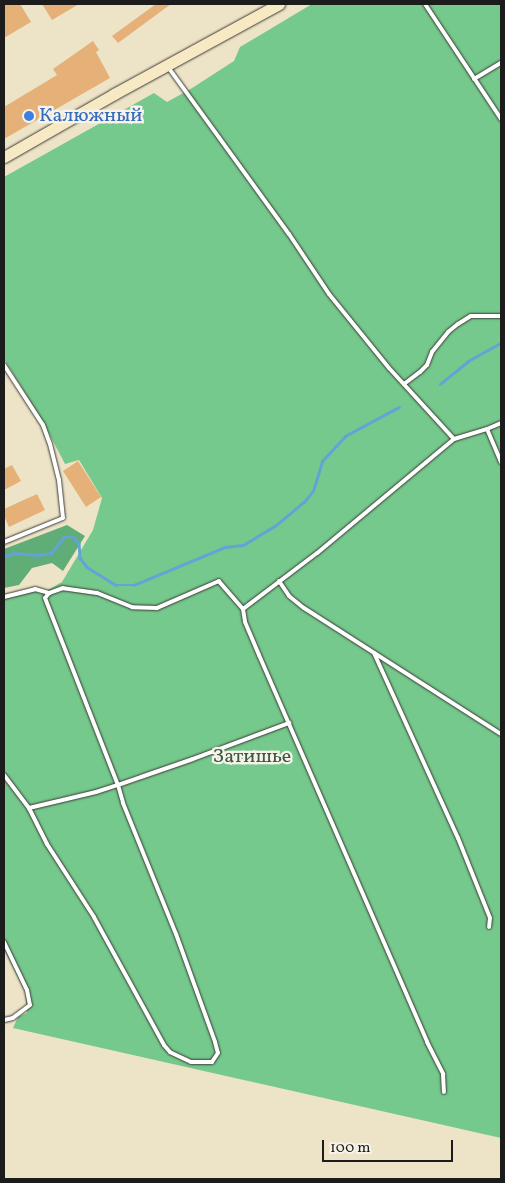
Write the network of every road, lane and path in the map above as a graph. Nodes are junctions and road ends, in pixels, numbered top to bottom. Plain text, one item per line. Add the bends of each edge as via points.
1 (279, 4) edge
2 (425, 4) edge
3 (501, 63) edge
4 (167, 65) junction
5 (474, 79) junction
6 (501, 119) edge
7 (4, 157) edge
8 (501, 316) edge
9 (4, 364) edge
10 (404, 384) junction
11 (501, 423) edge
12 (487, 429) junction
13 (454, 439) junction
14 (501, 462) edge
15 (4, 542) edge
16 (279, 581) junction
17 (49, 593) junction
18 (4, 597) edge
19 (243, 609) junction
20 (374, 653) junction
21 (289, 723) junction
22 (501, 734) edge
23 (4, 775) edge
24 (118, 785) junction
25 (29, 808) junction
26 (489, 927) dead end
27 (4, 942) edge
28 (4, 1020) edge
29 (444, 1092) dead end

1 - 4 main road
2 - 5 lane
3 - 5 lane
4 - 7 main road
4 - 10 lane via 329,294
5 - 6 lane
8 - 10 lane via 472,316 458,324 432,352 427,365
9 - 15 lane via 43,425 59,480 63,518
10 - 13 lane
11 - 12 lane
12 - 13 lane
12 - 14 lane
13 - 16 lane
16 - 19 lane
16 - 20 lane via 289,596 304,608
17 - 18 lane via 35,589
17 - 19 lane via 63,588 79,590 97,593 132,607 158,608 219,581
17 - 24 lane via 45,598 50,612
19 - 21 lane via 245,622
20 - 22 lane
20 - 26 lane via 458,838 490,918
21 - 24 lane
21 - 29 lane via 443,1074
23 - 25 lane
24 - 25 lane via 78,798
24 - 25 lane via 216,1042 218,1053 212,1062 191,1062 170,1052 164,1045 94,916 47,844
27 - 28 lane via 27,990 30,1005 13,1018

